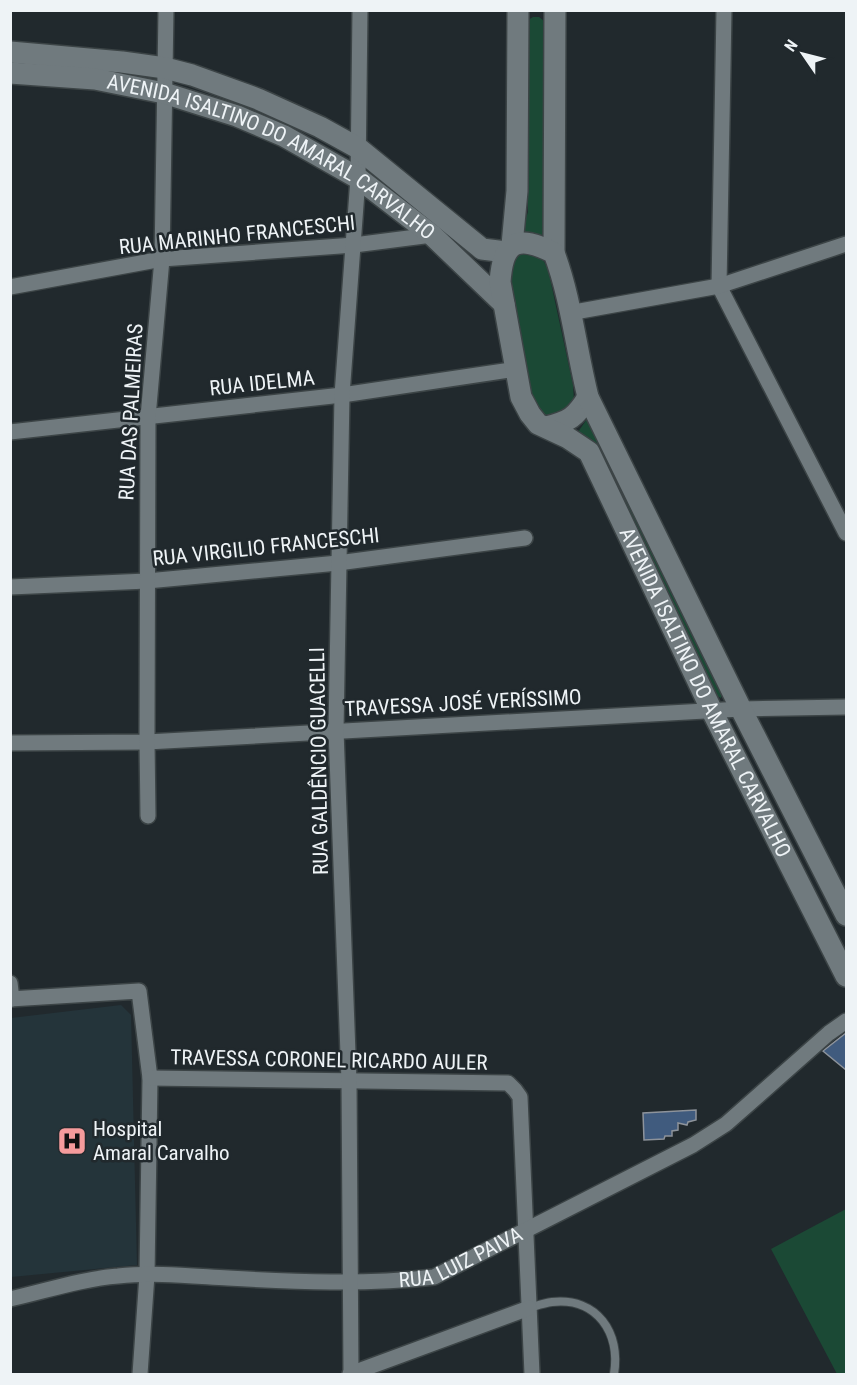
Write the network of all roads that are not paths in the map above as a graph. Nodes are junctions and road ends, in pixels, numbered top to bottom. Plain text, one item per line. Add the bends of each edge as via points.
1 (166, 10) edge
2 (360, 10) edge
3 (518, 10) edge
4 (555, 10) edge
5 (724, 10) edge
6 (10, 52) edge
7 (165, 68) junction
8 (10, 72) edge
9 (164, 93) junction
10 (358, 148) junction
11 (358, 178) junction
12 (432, 235) junction
13 (846, 244) edge
14 (354, 245) junction
15 (509, 249) junction
16 (554, 253) junction
17 (162, 259) junction
18 (719, 286) junction
19 (10, 287) edge
20 (504, 304) junction
21 (569, 313) junction
22 (517, 369) junction
23 (342, 395) junction
24 (588, 397) junction
25 (148, 417) junction
26 (546, 427) junction
27 (10, 432) edge
28 (846, 533) edge
29 (525, 538) dead end
30 (338, 563) junction
31 (147, 581) junction
32 (10, 587) edge
33 (846, 707) edge
34 (741, 709) junction
35 (712, 711) junction
36 (336, 730) junction
37 (147, 742) junction
38 (10, 743) edge
39 (148, 816) dead end
40 (846, 915) edge
41 (846, 976) edge
42 (10, 983) edge
43 (11, 999) edge
44 (846, 1021) edge
45 (150, 1078) junction
46 (349, 1081) junction
47 (526, 1232) junction
48 (147, 1275) junction
49 (350, 1281) junction
50 (10, 1299) edge
51 (529, 1308) junction
52 (140, 1374) edge
53 (351, 1374) edge
54 (532, 1374) edge
55 (614, 1374) edge

1 - 7 street, RUA DAS PALMEIRAS
2 - 10 street, RUA GALDÊNCIO GUACELLI
3 - 15 main road, AVENIDA ISALTINO DO AMARAL CARVALHO via 517,191
4 - 16 main road, AVENIDA ISALTINO DO AMARAL CARVALHO
5 - 18 street
6 - 7 main road, AVENIDA ISALTINO DO AMARAL CARVALHO
7 - 9 street, RUA DAS PALMEIRAS
7 - 10 main road, AVENIDA ISALTINO DO AMARAL CARVALHO via 258,99
8 - 9 main road, AVENIDA ISALTINO DO AMARAL CARVALHO via 95,79
9 - 11 main road, AVENIDA ISALTINO DO AMARAL CARVALHO via 284,136
9 - 17 street, RUA DAS PALMEIRAS
10 - 11 street, RUA GALDÊNCIO GUACELLI
10 - 15 main road, AVENIDA ISALTINO DO AMARAL CARVALHO via 482,249
11 - 12 main road, AVENIDA ISALTINO DO AMARAL CARVALHO
11 - 14 street, RUA GALDÊNCIO GUACELLI
12 - 14 street, RUA MARINHO FRANCESCHI
12 - 20 main road, AVENIDA ISALTINO DO AMARAL CARVALHO
13 - 18 street
14 - 17 street, RUA MARINHO FRANCESCHI
14 - 23 street, RUA GALDÊNCIO GUACELLI
15 - 16 main road, AVENIDA ISALTINO DO AMARAL CARVALHO via 532,244
15 - 20 main road, AVENIDA ISALTINO DO AMARAL CARVALHO via 501,263
16 - 21 main road, AVENIDA ISALTINO DO AMARAL CARVALHO
17 - 19 street, RUA MARINHO FRANCESCHI
17 - 25 street, RUA DAS PALMEIRAS
18 - 21 street
18 - 28 street
20 - 22 main road, AVENIDA ISALTINO DO AMARAL CARVALHO
21 - 24 main road, AVENIDA ISALTINO DO AMARAL CARVALHO
22 - 23 street, RUA IDELMA
22 - 26 main road, AVENIDA ISALTINO DO AMARAL CARVALHO via 521,397 538,424
23 - 25 street, RUA IDELMA
23 - 30 street, RUA GALDÊNCIO GUACELLI
24 - 26 main road via 579,412 564,423
24 - 34 main road, AVENIDA ISALTINO DO AMARAL CARVALHO
25 - 27 street, RUA IDELMA
25 - 31 street, RUA DAS PALMEIRAS
26 - 35 main road, AVENIDA ISALTINO DO AMARAL CARVALHO via 589,452
29 - 30 street, RUA VIRGILIO FRANCESCHI
30 - 31 street, RUA VIRGILIO FRANCESCHI
30 - 36 street, RUA GALDÊNCIO GUACELLI
31 - 32 street, RUA VIRGILIO FRANCESCHI
31 - 37 street, RUA DAS PALMEIRAS
33 - 34 street, TRAVESSA JOSÉ VERÍSSIMO
34 - 35 street, TRAVESSA JOSÉ VERÍSSIMO
34 - 40 main road, AVENIDA ISALTINO DO AMARAL CARVALHO
35 - 36 street, TRAVESSA JOSÉ VERÍSSIMO
35 - 41 main road, AVENIDA ISALTINO DO AMARAL CARVALHO
36 - 37 street, TRAVESSA JOSÉ VERÍSSIMO
36 - 46 street, RUA GALDÊNCIO GUACELLI
37 - 38 street, TRAVESSA JOSÉ VERÍSSIMO
37 - 39 street, RUA DAS PALMEIRAS
42 - 43 street
43 - 45 street via 139,991
44 - 47 street, RUA LUIZ PAIVA via 718,1129
45 - 46 street, TRAVESSA CORONEL RICARDO AULER
45 - 48 street
46 - 47 street, TRAVESSA CORONEL RICARDO AULER via 508,1083 520,1096
46 - 49 street, RUA GALDÊNCIO GUACELLI
47 - 49 street, RUA LUIZ PAIVA via 434,1278
47 - 51 street
48 - 49 street, RUA LUIZ PAIVA
48 - 50 street, RUA LUIZ PAIVA via 72,1283
48 - 52 street
49 - 53 street, RUA GALDÊNCIO GUACELLI
51 - 53 street
51 - 54 street
51 - 55 lane via 573,1302 589,1308 605,1322 613,1341

